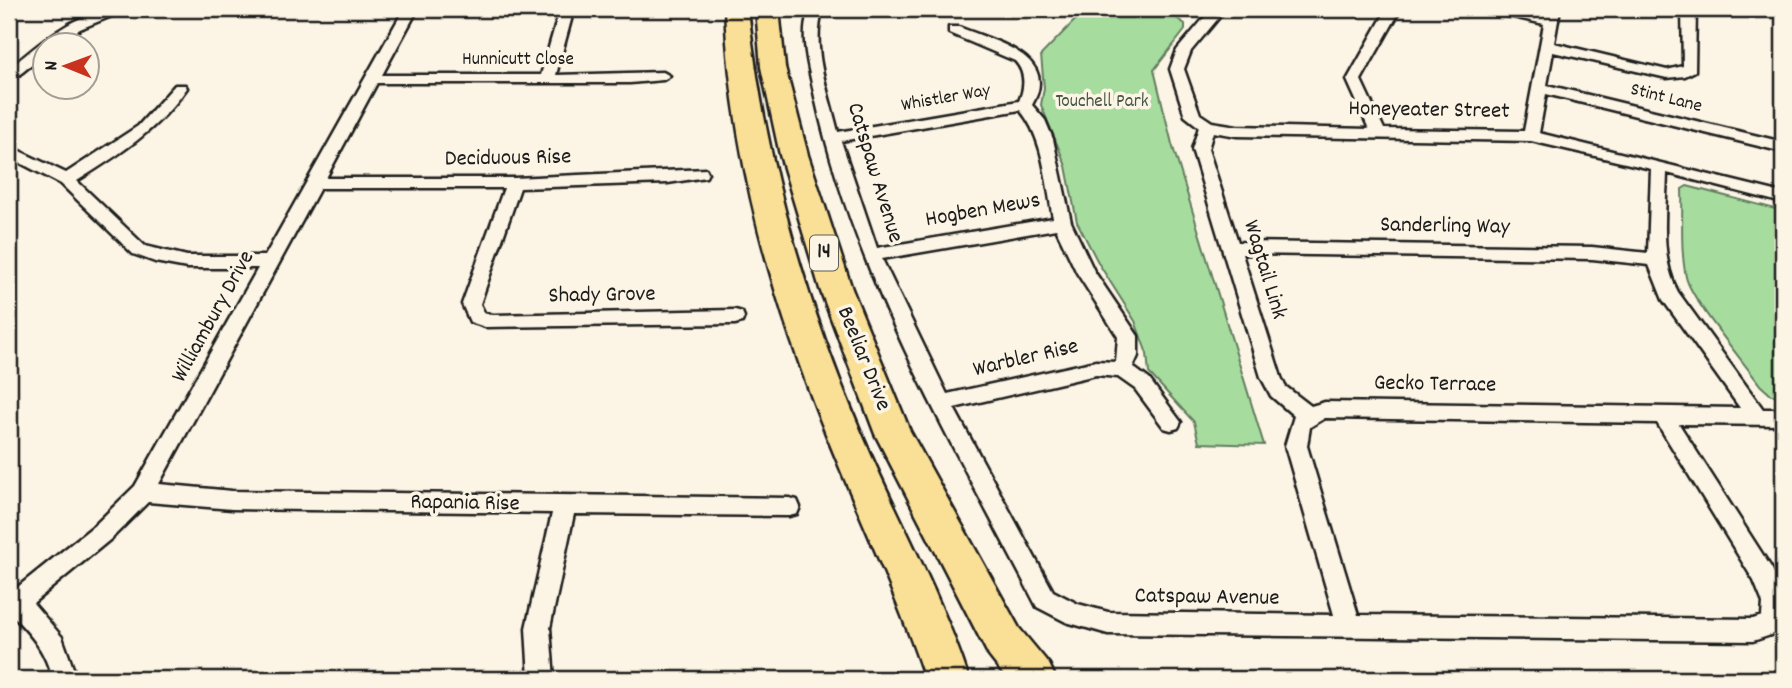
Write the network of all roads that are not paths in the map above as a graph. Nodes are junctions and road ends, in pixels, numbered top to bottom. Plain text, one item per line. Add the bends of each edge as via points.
1 (122, 9) edge
2 (411, 9) edge
3 (567, 9) edge
4 (736, 9) edge
5 (767, 9) edge
6 (816, 9) edge
7 (1192, 9) edge
8 (1394, 9) edge
9 (1496, 9) edge
10 (1689, 9) edge
11 (89, 12) edge
12 (1216, 12) edge
13 (1552, 15) edge
14 (954, 30) dead end
15 (1547, 47) junction
16 (12, 71) edge
17 (663, 76) dead end
18 (373, 79) junction
19 (547, 79) junction
20 (180, 88) dead end
21 (1540, 88) junction
22 (1024, 105) junction
23 (1207, 126) junction
24 (1379, 133) junction
25 (1531, 136) junction
26 (832, 138) junction
27 (1783, 147) edge
28 (9, 151) edge
29 (1659, 166) junction
30 (700, 173) dead end
31 (67, 180) junction
32 (316, 183) junction
33 (513, 183) junction
34 (1783, 198) edge
35 (1062, 222) junction
36 (1232, 248) junction
37 (871, 255) junction
38 (1657, 260) junction
39 (271, 262) junction
40 (735, 317) dead end
41 (1122, 370) junction
42 (941, 403) junction
43 (1307, 415) junction
44 (1663, 415) junction
45 (1758, 417) junction
46 (1783, 417) edge
47 (1171, 422) dead end
48 (142, 492) junction
49 (565, 506) junction
50 (789, 507) dead end
51 (13, 605) edge
52 (1349, 625) junction
53 (64, 679) edge
54 (541, 679) edge
55 (947, 679) edge
56 (1034, 679) edge

1 - 11 street
2 - 18 street, Williambury Drive
3 - 19 street
4 - 55 highway, Beeliar Drive / 14 via 747,114 794,299 831,401
5 - 56 highway, Beeliar Drive / 14 via 773,67 794,155 836,289 893,435 1004,642
6 - 26 street, Catspaw Avenue via 810,27 812,49
7 - 12 street
8 - 24 street via 1354,80
9 - 13 street
10 - 15 street via 1690,68 1680,73
11 - 16 street
12 - 23 street via 1184,50 1177,69 1193,116
13 - 15 street
14 - 22 street, Whistler Way via 1028,64 1032,81
15 - 21 street
17 - 19 street, Hunnicutt Close
18 - 19 street, Hunnicutt Close
18 - 32 street, Williambury Drive
20 - 31 street via 168,108 139,135
21 - 25 street
21 - 27 street, Stint Lane
22 - 26 street, Whistler Way
22 - 35 street via 1045,139
23 - 24 street, Honeyeater Street via 1237,131
23 - 36 street, Wagtail Link via 1200,149
24 - 25 street, Honeyeater Street
25 - 29 street, Honeyeater Street
26 - 37 street, Catspaw Avenue
28 - 31 street
29 - 34 street, Honeyeater Street
29 - 38 street
30 - 33 street, Deciduous Rise
31 - 39 street via 139,250 183,262
32 - 33 street, Deciduous Rise
32 - 39 street, Williambury Drive
33 - 40 street, Shady Grove via 465,314 492,323
35 - 37 street, Hogben Mews
35 - 41 street via 1086,273 1128,336
36 - 38 street, Sanderling Way via 1592,253
36 - 43 street, Wagtail Link via 1271,377 1278,391
37 - 42 street, Catspaw Avenue
38 - 45 street via 1670,295
39 - 48 street, Williambury Drive
41 - 42 street, Warbler Rise via 1096,368
41 - 47 street via 1142,384
42 - 52 street, Catspaw Avenue via 1045,599 1074,614 1108,623
43 - 44 street, Gecko Terrace via 1325,410
43 - 52 street via 1299,425 1296,446
44 - 45 street, Gecko Terrace
44 - 52 street, Catspaw Avenue via 1764,576 1775,603 1774,623 1753,631
45 - 46 street, Gecko Terrace
48 - 49 street, Rapania Rise via 232,500
48 - 51 street, Williambury Drive via 104,531
49 - 50 street, Rapania Rise
49 - 54 street via 538,628
51 - 53 street via 54,643

